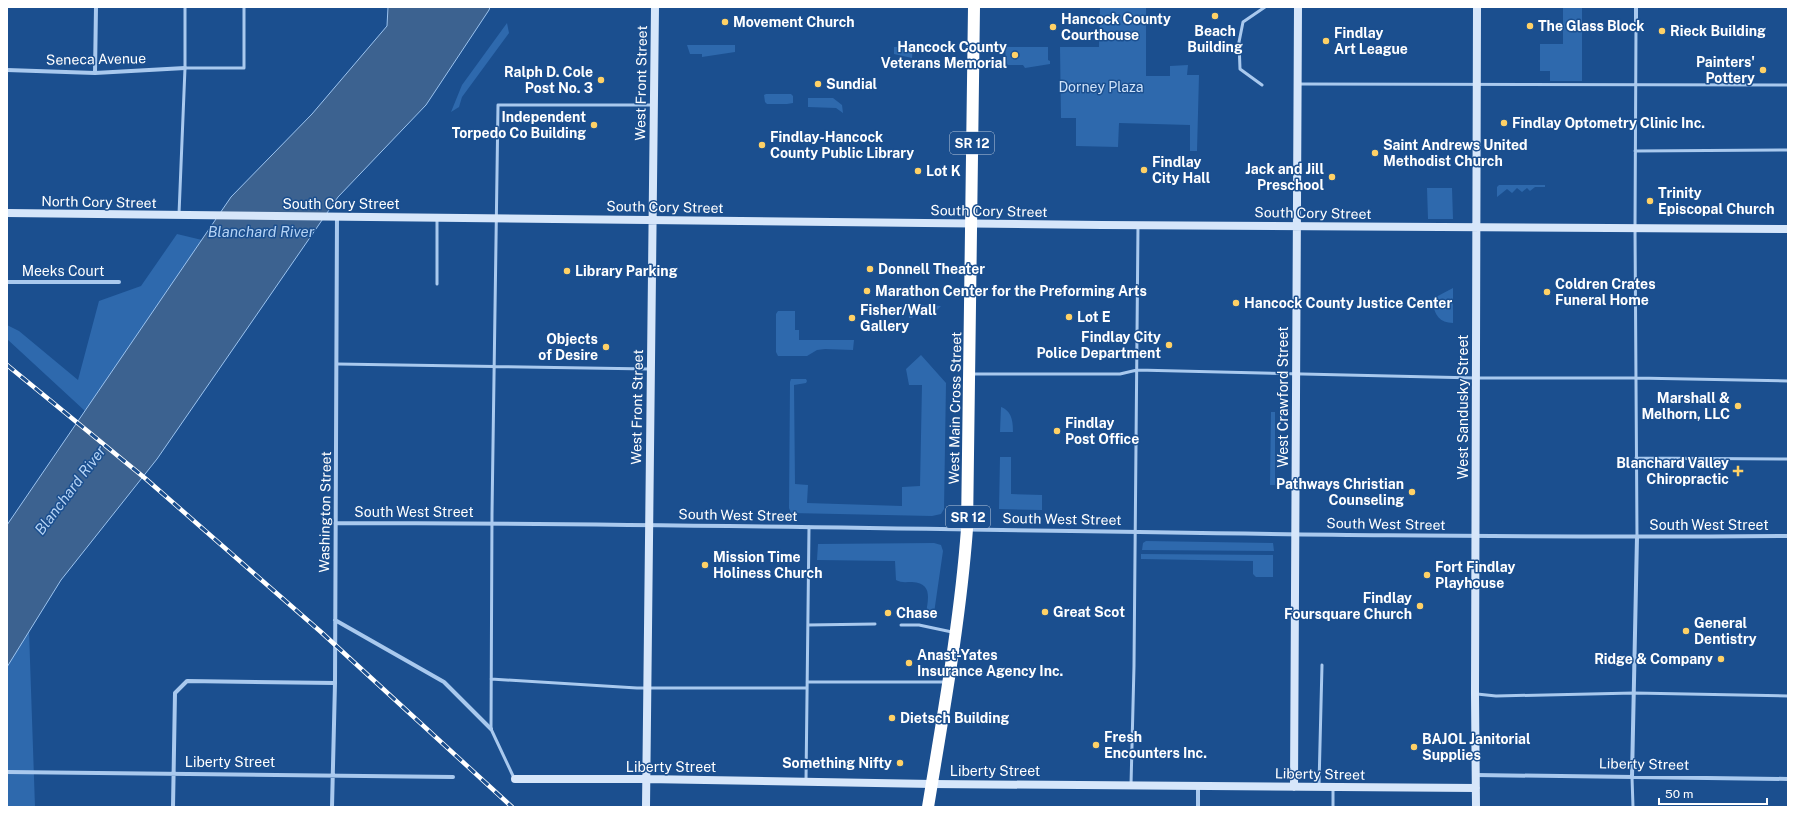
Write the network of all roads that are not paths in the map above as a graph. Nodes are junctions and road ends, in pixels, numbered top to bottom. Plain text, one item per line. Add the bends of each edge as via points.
1 (96, 7) edge
2 (185, 7) edge
3 (244, 7) edge
4 (655, 7) edge
5 (974, 7) edge
6 (1265, 7) edge
7 (1298, 7) edge
8 (1477, 7) edge
9 (1636, 7) edge
10 (1636, 27) joint
11 (185, 68) junction
12 (7, 70) edge
13 (95, 73) junction
14 (1477, 83) junction
15 (1298, 84) junction
16 (1636, 84) junction
17 (1788, 84) edge
18 (1262, 85) dead end
19 (654, 105) junction
20 (1788, 150) edge
21 (1635, 151) junction
22 (7, 213) edge
23 (179, 216) junction
24 (190, 216) joint
25 (337, 216) junction
26 (437, 217) junction
27 (496, 218) junction
28 (652, 220) junction
29 (972, 224) junction
30 (1138, 225) junction
31 (1297, 226) junction
32 (1476, 228) junction
33 (1635, 228) junction
34 (1788, 229) edge
35 (7, 282) edge
36 (119, 282) dead end
37 (437, 284) dead end
38 (337, 364) junction
39 (495, 367) junction
40 (651, 369) junction
41 (1137, 370) junction
42 (970, 374) junction
43 (1296, 375) junction
44 (1476, 378) junction
45 (1636, 378) junction
46 (1788, 381) edge
47 (1636, 458) junction
48 (1788, 459) edge
49 (335, 523) junction
50 (492, 524) junction
51 (648, 526) junction
52 (810, 527) junction
53 (967, 529) junction
54 (1135, 531) junction
55 (1295, 533) junction
56 (1476, 536) junction
57 (1788, 536) edge
58 (1637, 537) junction
59 (335, 620) junction
60 (875, 624) dead end
61 (808, 625) junction
62 (900, 625) dead end
63 (956, 633) junction
64 (1322, 665) dead end
65 (491, 679) junction
66 (807, 682) junction
67 (948, 682) junction
68 (335, 683) junction
69 (648, 688) junction
70 (807, 688) junction
71 (1634, 693) junction
72 (1475, 694) junction
73 (1788, 696) edge
74 (491, 729) junction
75 (7, 772) edge
76 (174, 775) junction
77 (332, 775) junction
78 (1476, 775) junction
79 (453, 777) dead end
80 (1632, 777) junction
81 (515, 779) joint
82 (646, 779) junction
83 (1788, 779) edge
84 (806, 781) junction
85 (932, 784) junction
86 (1131, 786) junction
87 (1198, 786) junction
88 (1294, 786) junction
89 (1319, 787) junction
90 (1333, 787) junction
91 (1476, 788) junction
92 (173, 807) edge
93 (332, 807) edge
94 (646, 807) edge
95 (928, 807) edge
96 (1198, 807) edge
97 (1333, 807) edge
98 (1476, 807) edge
99 (1633, 807) edge

1 - 13 street
2 - 11 lane
3 - 11 lane via 244,68
4 - 19 street, West Front Street
5 - 29 highway, West Main Cross Street / SR 12
6 - 18 lane via 1243,22 1239,42 1240,70
7 - 15 street, West Crawford Street
8 - 14 street, West Sandusky Street
9 - 10 street
10 - 16 lane
11 - 13 street, Seneca Avenue
11 - 23 lane
12 - 13 street, Seneca Avenue
14 - 15 lane
14 - 16 lane
14 - 32 street, West Sandusky Street
15 - 31 street, West Crawford Street
16 - 17 lane
16 - 21 lane
19 - 27 lane via 498,105
19 - 28 street, West Front Street
20 - 21 lane
21 - 33 lane
22 - 23 street, North Cory Street
23 - 24 street, North Cory Street
24 - 25 street, South Cory Street
25 - 26 street, South Cory Street
25 - 38 street, Washington Street
26 - 27 street, South Cory Street
26 - 37 lane
27 - 28 street, South Cory Street
27 - 39 lane
28 - 29 street, South Cory Street
28 - 40 street, West Front Street
29 - 30 street, South Cory Street
29 - 42 highway, West Main Cross Street / SR 12
30 - 31 street, South Cory Street
30 - 41 lane
31 - 32 street, South Cory Street
31 - 43 street, West Crawford Street
32 - 33 street, South Cory Street
32 - 44 street, West Sandusky Street
33 - 34 street, South Cory Street
33 - 45 lane
35 - 36 street, Meeks Court
38 - 39 lane
38 - 49 street, Washington Street
39 - 40 lane
39 - 50 lane
40 - 51 street, West Front Street
41 - 42 lane via 1120,374
41 - 43 lane
41 - 54 lane
42 - 53 highway, West Main Cross Street / SR 12
43 - 44 lane
43 - 55 street, West Crawford Street
44 - 45 lane
44 - 56 street, West Sandusky Street
45 - 46 lane
45 - 47 lane
47 - 48 lane
47 - 58 lane
49 - 50 street, South West Street
49 - 59 street, Washington Street
50 - 51 street, South West Street
50 - 65 lane
51 - 52 street, South West Street
51 - 69 street, West Front Street
52 - 53 street, South West Street
52 - 61 lane
53 - 54 street, South West Street
53 - 63 highway, West Main Cross Street / SR 12
54 - 55 street, South West Street
54 - 86 lane
55 - 56 street, South West Street
55 - 88 street, West Crawford Street
56 - 58 street, South West Street
56 - 72 street, West Sandusky Street
57 - 58 street, South West Street
58 - 71 street
59 - 68 street, Washington Street
59 - 74 street via 444,682
60 - 61 lane
61 - 66 lane
62 - 63 lane via 919,625
63 - 67 highway, West Main Cross Street / SR 12
64 - 89 lane
65 - 69 lane
65 - 74 lane
66 - 67 lane
66 - 70 lane
67 - 85 highway, West Main Cross Street / SR 12
68 - 76 street via 187,681 175,693
68 - 77 street, Washington Street
69 - 70 lane
69 - 82 street, West Front Street
70 - 84 lane
71 - 72 lane via 1496,696
71 - 73 lane
71 - 80 street
72 - 78 street, West Sandusky Street
74 - 81 lane
75 - 76 street, Liberty Street
76 - 77 street, Liberty Street
76 - 92 street
77 - 79 street, Liberty Street
77 - 93 street, Washington Street
78 - 80 street, Liberty Street
78 - 91 street, West Sandusky Street
80 - 83 street, Liberty Street
80 - 99 lane
81 - 82 street, Liberty Street
82 - 84 street, Liberty Street
82 - 94 street, West Front Street
84 - 85 street, Liberty Street
85 - 86 street, Liberty Street
85 - 95 highway, West Main Cross Street / SR 12
86 - 87 street, Liberty Street
87 - 88 street, Liberty Street
87 - 96 street
88 - 89 street, Liberty Street
89 - 90 street, Liberty Street
90 - 91 street, Liberty Street
90 - 97 lane
91 - 98 street, West Sandusky Street

